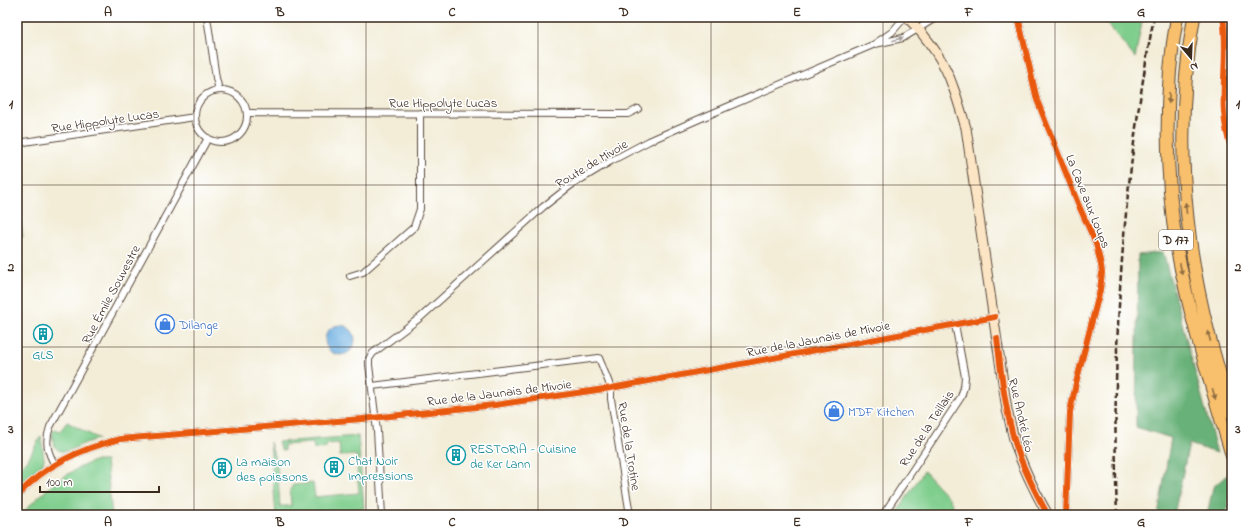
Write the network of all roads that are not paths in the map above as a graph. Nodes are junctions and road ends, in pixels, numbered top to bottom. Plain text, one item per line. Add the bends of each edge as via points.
1 (207, 17) edge
2 (906, 17) edge
3 (937, 17) edge
4 (1018, 17) edge
5 (1177, 17) edge
6 (1194, 17) edge
7 (1200, 17) edge
8 (919, 29) junction
9 (875, 44) junction
10 (219, 90) junction
11 (638, 108) dead end
12 (247, 113) junction
13 (420, 113) junction
14 (196, 117) junction
15 (1183, 117) junction
16 (208, 138) junction
17 (17, 143) edge
18 (350, 276) dead end
19 (995, 317) junction
20 (955, 324) junction
21 (372, 386) junction
22 (611, 388) junction
23 (1232, 414) edge
24 (376, 418) junction
25 (1232, 456) edge
26 (55, 465) junction
27 (17, 496) edge
28 (382, 515) edge
29 (630, 515) edge
30 (883, 515) edge
31 (1048, 515) edge
32 (1066, 515) edge

1 - 10 street
2 - 8 street, Rue André Léo
2 - 9 street, Route de Mivoie via 892,32
3 - 8 street, Route de Mivoie
4 - 32 street, La Cave aux Loups via 1037,100 1096,244 1102,266 1100,290 1070,412
5 -> 25 highway, D 177 via 1170,72 1168,140 1175,230 1190,310
6 - 15 highway, D 177 via 1187,57
7 - 15 highway
9 -> 8 street, Route de Mivoie via 903,38
8 - 19 street, Rue André Léo via 937,53 953,86 966,128
9 - 21 street, Route de Mivoie via 649,141 570,186 543,207 421,317 373,353 369,359
10 - 12 street via 229,91 238,96 244,103
10 - 14 street via 210,92 203,98 198,105
11 - 13 street, Rue Hippolyte Lucas via 628,114
12 - 13 street, Rue Hippolyte Lucas
12 - 16 street via 242,131 235,137 226,141
13 - 18 street via 420,209 414,227 363,272
14 - 16 street via 196,124
14 - 17 street, Rue Hippolyte Lucas
23 -> 15 highway, D 177 via 1209,335 1191,248 1184,185
16 - 26 street, Rue Émile Souvestre via 50,427 46,444
19 - 20 street, Rue de la Jaunais de Mivoie
19 - 31 street, Rue André Léo via 1006,402 1015,443 1034,490
20 - 22 street, Rue de la Jaunais de Mivoie
20 - 30 street, Rue de la Teillais via 965,378 964,387
21 - 22 street, Rue de la Trotine via 599,358
21 - 24 street, Route de Mivoie
22 - 24 street, Rue de la Jaunais de Mivoie via 495,405
22 - 29 street, Rue de la Trotine
24 - 26 street, Rue de la Jaunais de Mivoie via 120,439 94,446
24 - 28 street, Route de Mivoie
26 - 27 street, Rue de la Jaunais de Mivoie

